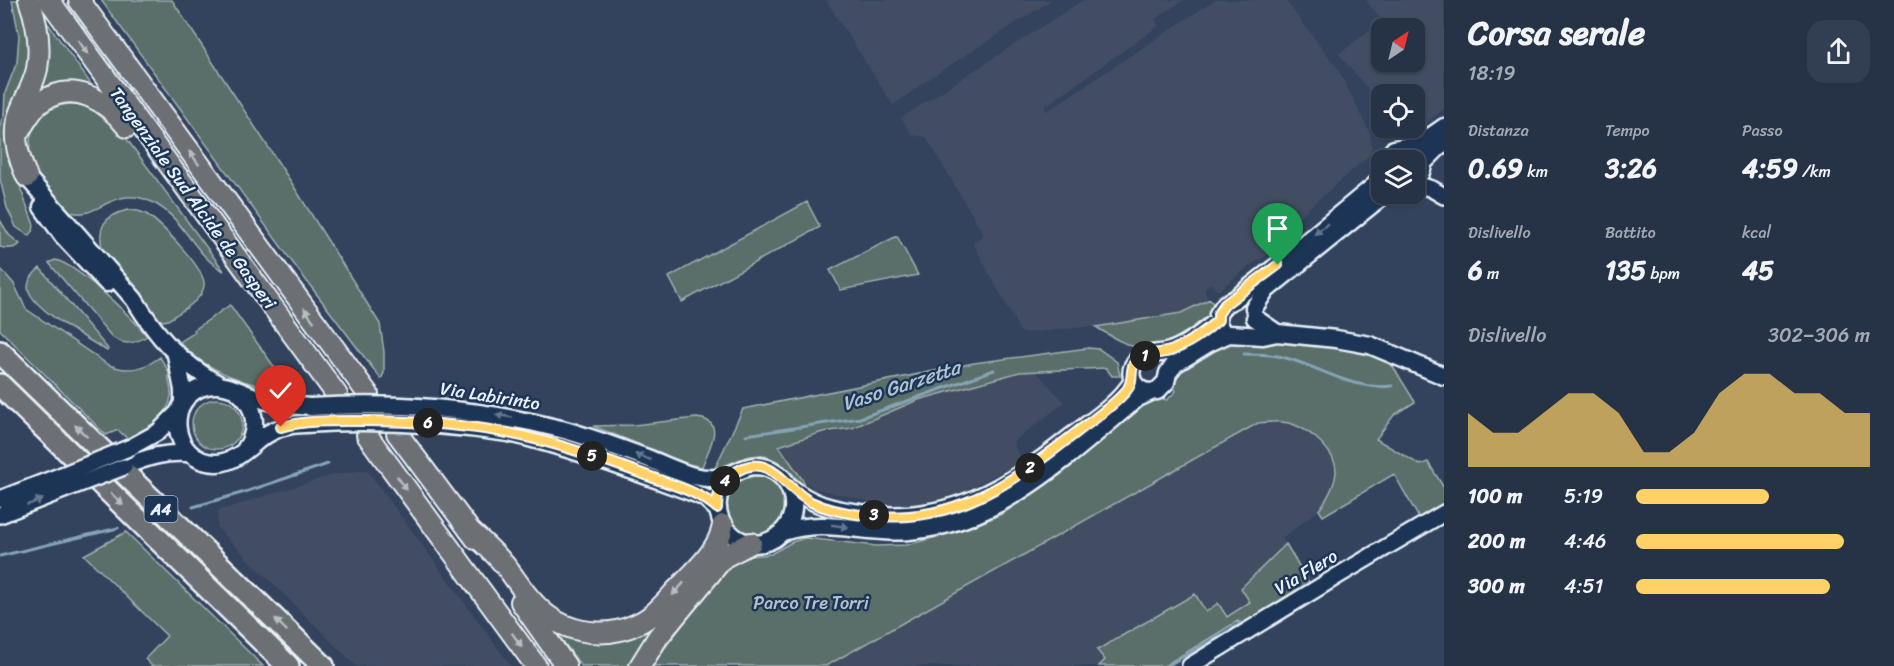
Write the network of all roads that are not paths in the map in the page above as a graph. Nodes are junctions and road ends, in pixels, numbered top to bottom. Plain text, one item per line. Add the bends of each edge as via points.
1 (28, 0) edge
2 (49, 0) edge
3 (79, 0) edge
4 (1444, 127) edge
5 (18, 132) junction
6 (1444, 142) edge
7 (1410, 146) junction
8 (1393, 150) edge
9 (1416, 150) edge
10 (1425, 166) edge
11 (27, 177) joint
12 (1425, 179) edge
13 (183, 185) junction
14 (1371, 188) edge
15 (1444, 195) edge
16 (1373, 204) edge
17 (1235, 299) junction
18 (1254, 313) junction
19 (1218, 320) junction
20 (1277, 333) junction
21 (1236, 334) junction
22 (0, 352) edge
23 (174, 352) junction
24 (1154, 356) junction
25 (1168, 373) junction
26 (1444, 376) edge
27 (1133, 381) junction
28 (0, 385) edge
29 (227, 387) junction
30 (1151, 392) junction
31 (368, 394) dead end
32 (338, 395) dead end
33 (181, 407) junction
34 (397, 433) dead end
35 (367, 435) dead end
36 (241, 453) junction
37 (192, 454) junction
38 (731, 474) junction
39 (65, 481) junction
40 (789, 486) junction
41 (708, 497) junction
42 (0, 499) edge
43 (1444, 513) edge
44 (0, 516) edge
45 (469, 530) junction
46 (783, 532) junction
47 (751, 543) junction
48 (288, 666) edge
49 (322, 666) edge
50 (536, 666) edge
51 (566, 666) edge
52 (640, 666) edge
53 (1190, 666) edge

1 - 5 highway via 36,27 38,58 34,81 18,119
2 -> 13 highway, Tangenziale Sud Alcide de Gasperi
31 -> 3 highway, Tangenziale Sud Alcide de Gasperi
4 - 7 main road
5 - 11 highway via 17,152
5 - 13 highway via 35,107 48,98 70,93 92,97 111,108 146,152
6 - 10 main road
7 - 8 main road
7 - 9 main road
11 - 23 main road via 35,197 63,236
12 - 15 street
13 - 32 highway, Tangenziale Sud Alcide de Gasperi
14 -> 17 main road
16 - 18 main road via 1265,291
17 - 18 main road via 1242,300
17 - 19 main road via 1222,308
18 - 20 main road
18 - 21 main road via 1252,327
19 - 21 main road via 1221,328
19 - 24 main road via 1181,345
20 - 21 main road
20 - 26 main road via 1370,345
21 - 25 main road via 1209,343 1175,364
49 -> 22 highway, A4
23 - 29 main road
23 - 33 main road via 183,390
24 - 25 main road via 1164,362
24 - 27 main road via 1143,356 1136,362 1131,373
25 - 30 main road via 1162,387
27 - 30 main road via 1140,389
27 - 40 main road via 1108,408 1031,468 948,509 895,517 845,511 810,502
28 -> 48 highway, A4
29 - 33 main road, Via Labirinto via 199,388
29 - 36 main road via 249,402 255,420 252,438
41 -> 29 main road, Via Labirinto, bridge via 602,441 520,419 436,407 287,405
46 -> 30 main road via 818,525 904,532 961,520 1026,488 1138,398
33 - 37 main road via 178,435
33 - 39 street, Via Labirinto, bridge via 158,432
34 - 45 highway
35 -> 50 highway
36 - 37 main road, Via Labirinto via 217,463
36 - 41 main road, Via Labirinto, bridge via 288,425 386,421 448,425 509,433 590,455
37 - 39 street, Via Labirinto, bridge via 156,455
38 - 40 main road via 748,467 767,468
38 - 41 main road
38 - 41 main road
39 - 42 street, Via Labirinto
44 -> 39 street, Via Labirinto
40 - 46 main road via 794,505
41 -> 45 highway via 722,535 701,564 656,611 638,624 611,632 574,630 545,614 502,562
41 - 47 main road, Via Labirinto via 735,537
43 - 53 street, Via Flero
45 - 51 highway
46 - 47 main road via 768,541
47 - 52 highway via 724,557 658,637

